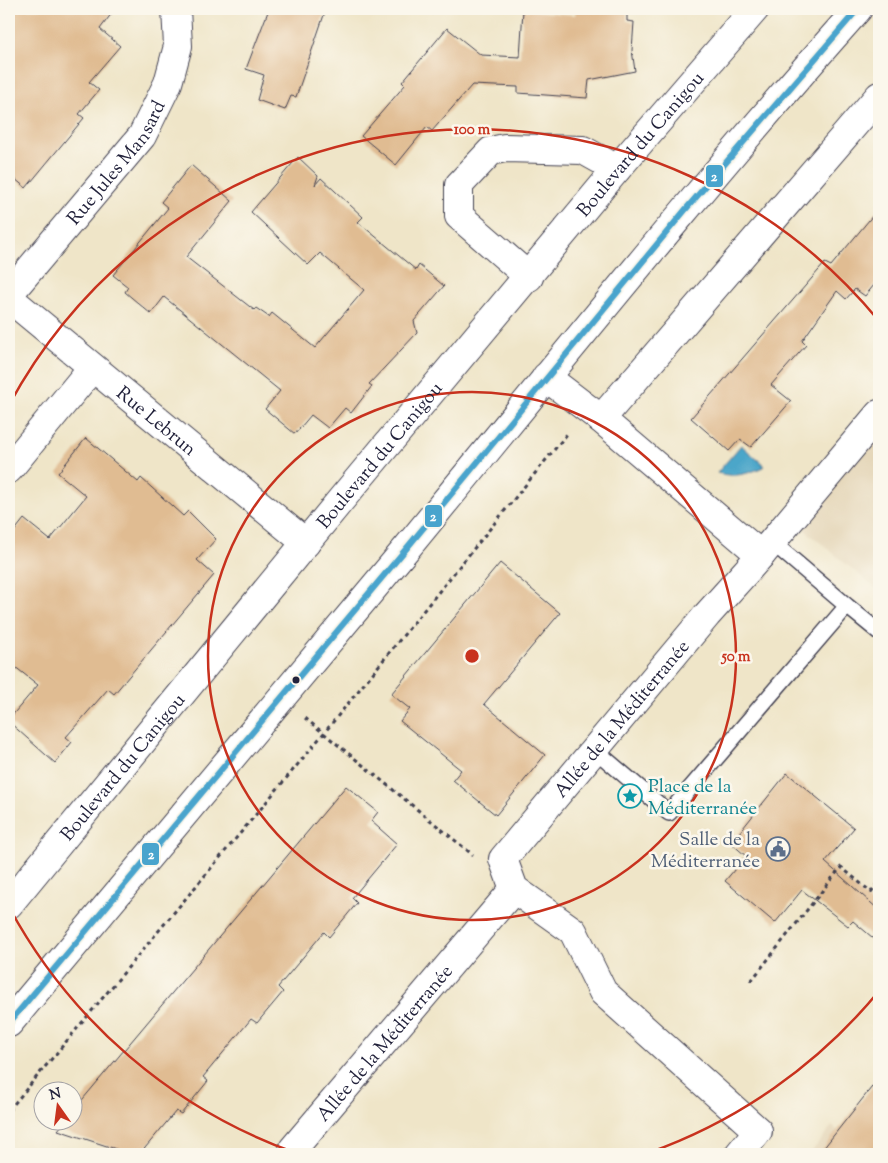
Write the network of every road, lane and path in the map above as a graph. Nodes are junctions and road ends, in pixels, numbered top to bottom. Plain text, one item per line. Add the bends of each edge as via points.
1 (176, 9) edge
2 (755, 9) edge
3 (858, 9) edge
4 (879, 96) edge
5 (617, 170) junction
6 (529, 277) junction
7 (9, 296) edge
8 (92, 368) junction
9 (546, 377) junction
10 (594, 414) junction
11 (879, 414) edge
12 (9, 469) edge
13 (306, 543) junction
14 (767, 548) junction
15 (847, 606) junction
16 (879, 632) edge
17 (281, 699) junction
18 (324, 733) junction
19 (595, 750) junction
20 (476, 858) dead end
21 (879, 881) edge
22 (514, 889) junction
23 (9, 904) edge
24 (752, 981) dead end
25 (9, 1024) edge
26 (9, 1110) edge
27 (293, 1149) dead end
28 (739, 1154) edge

1 - 7 street, Rue Jules Mansard via 178,46 168,83 142,136
2 - 5 street, Boulevard du Canigou
3 - 9 street via 788,87
4 - 10 street
5 - 6 street, Boulevard du Canigou
5 - 6 street via 583,150 505,148 491,151 459,185 459,216
6 - 13 street, Boulevard du Canigou
7 - 8 street, Rue Lebrun
8 - 12 street
8 - 13 street, Rue Lebrun
9 - 10 street
9 - 17 street
10 - 14 street
10 - 18 path
11 - 14 street, Allée de la Méditerranée
13 - 23 street, Boulevard du Canigou
14 - 15 lane
14 - 19 street, Allée de la Méditerranée
15 - 16 lane
15 - 19 lane via 669,813
17 - 18 path
17 - 25 street
18 - 20 path
18 - 26 path
19 - 22 street, Allée de la Méditerranée via 504,859
21 - 24 path via 871,892 841,867
22 - 27 street, Allée de la Méditerranée
22 - 28 street via 573,931 603,992 758,1131

